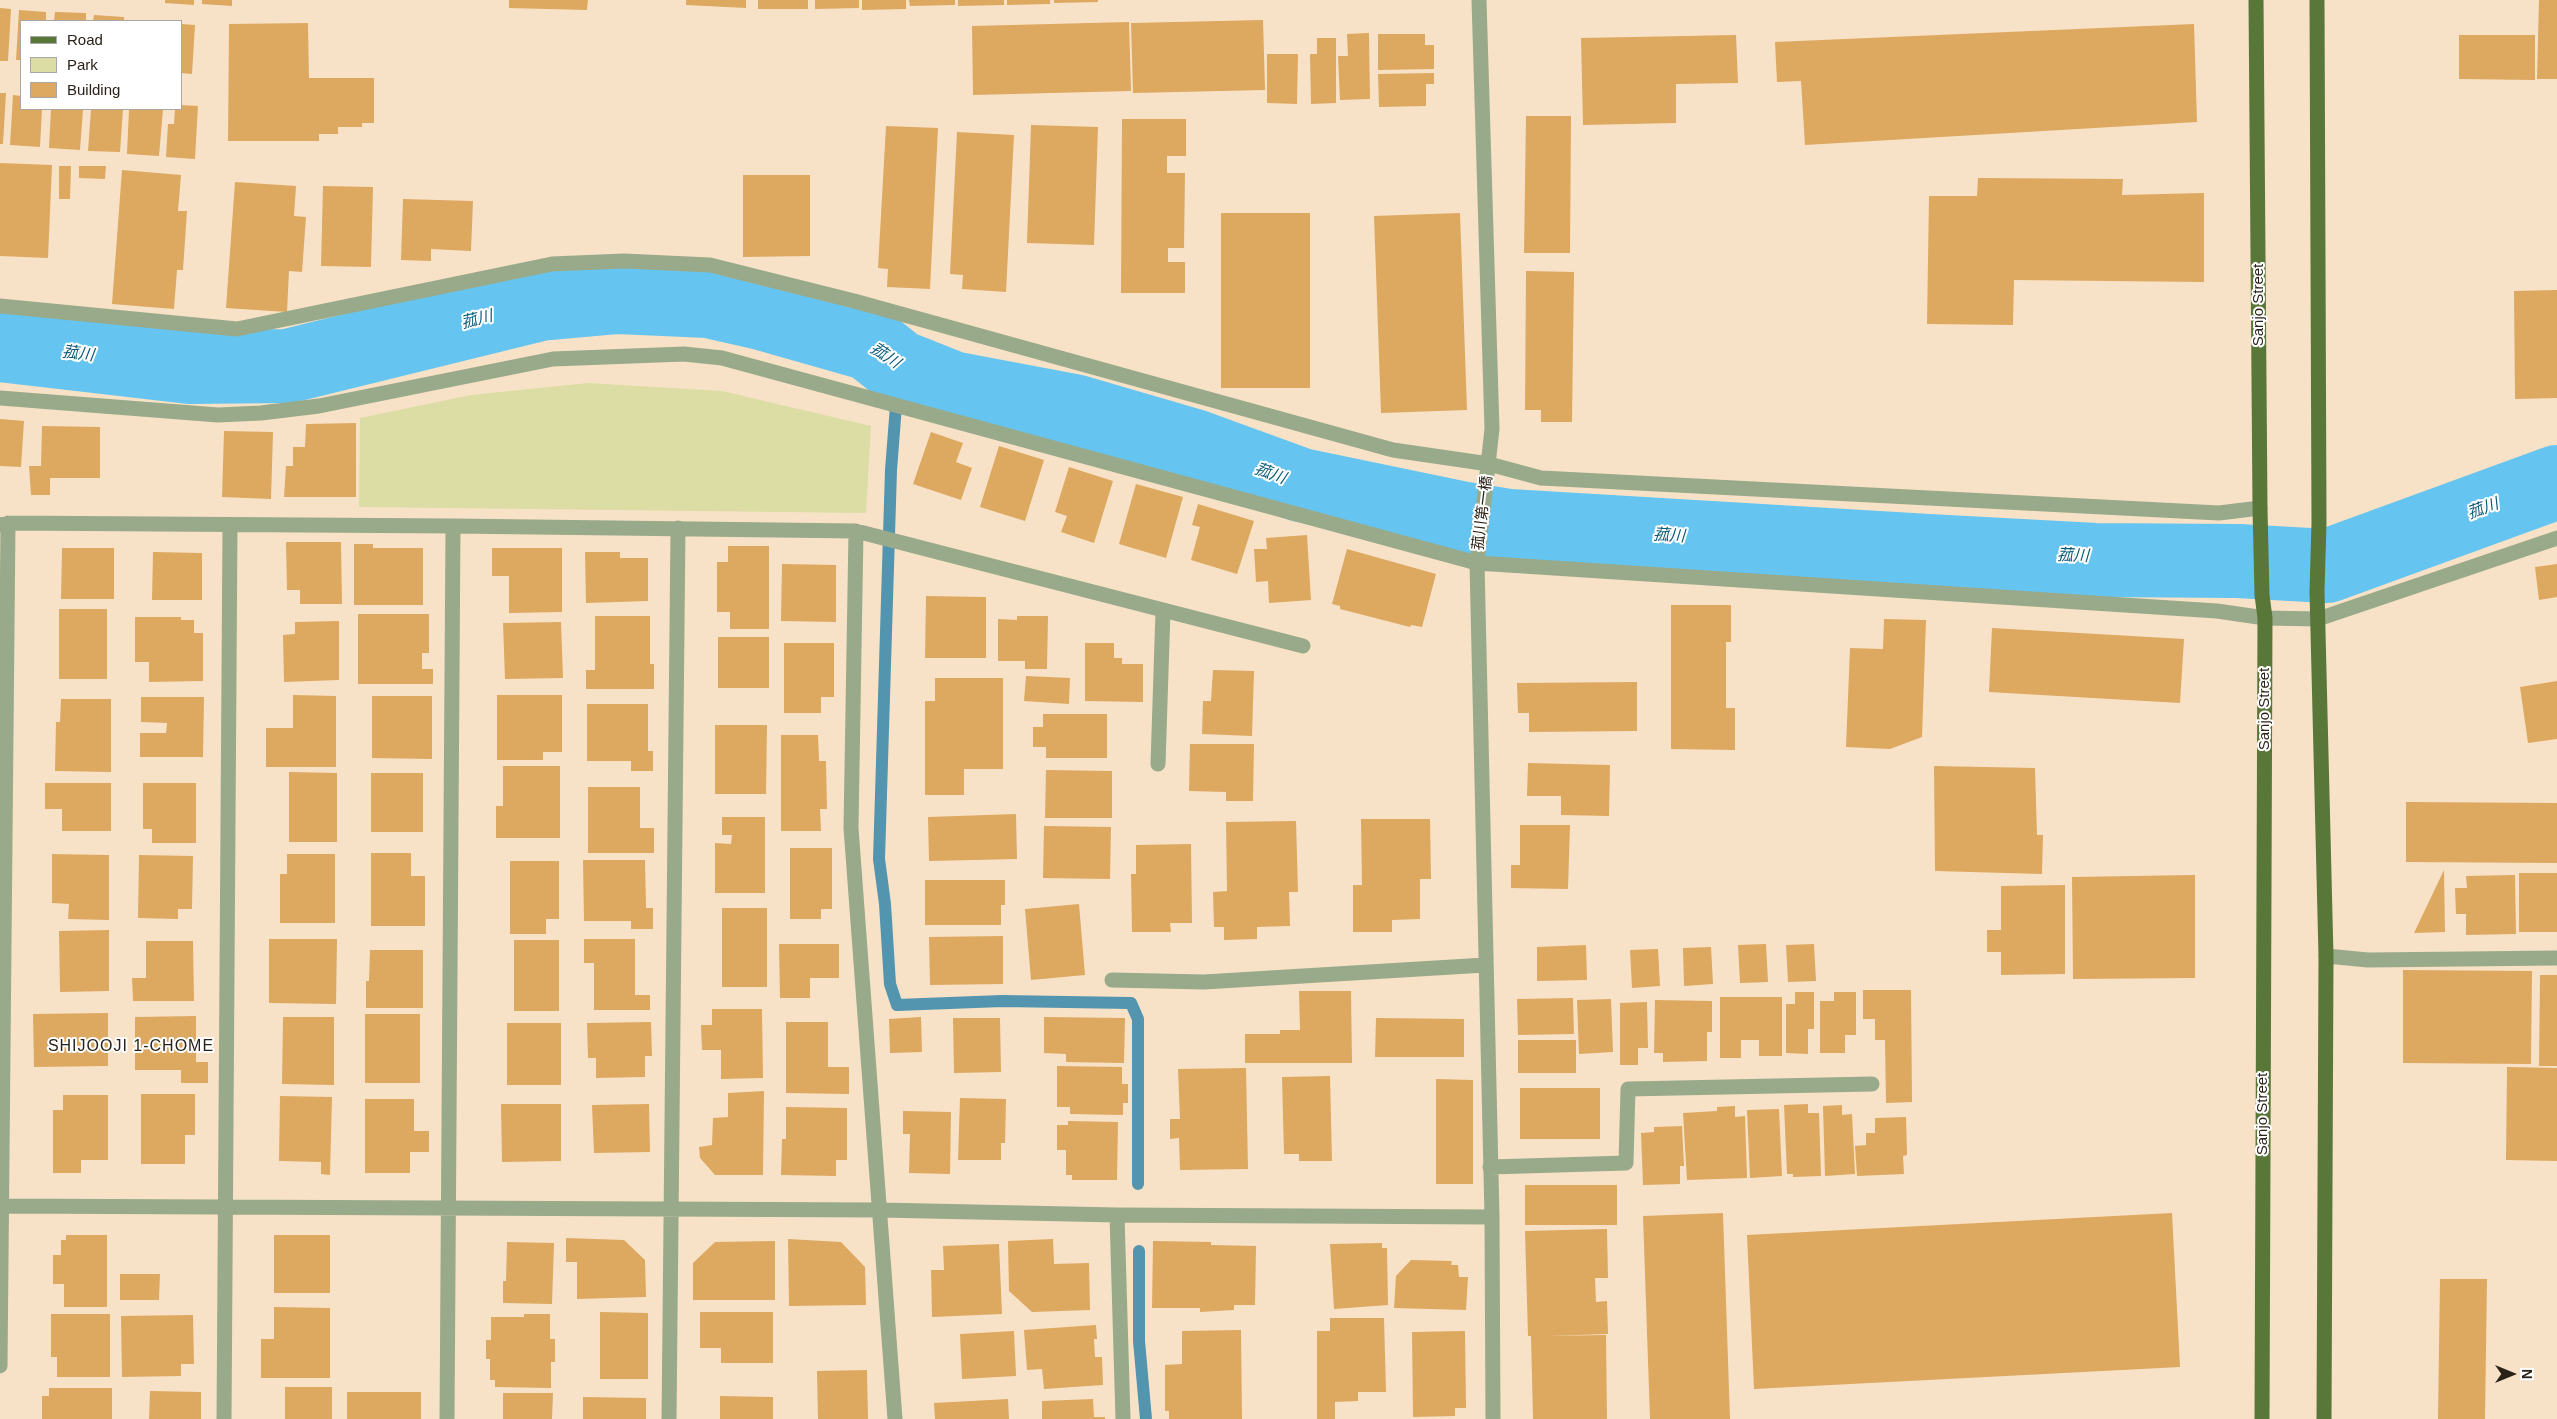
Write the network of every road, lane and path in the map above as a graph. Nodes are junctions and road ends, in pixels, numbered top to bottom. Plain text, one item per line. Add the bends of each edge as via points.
1 (1479, 0) edge
2 (2256, 0) edge
3 (2317, 0) edge
4 (0, 306) edge
5 (0, 398) edge
6 (1489, 465) junction
7 (2261, 515) junction
8 (4, 524) edge
9 (230, 524) junction
10 (453, 526) junction
11 (678, 528) junction
12 (856, 531) junction
13 (2557, 538) edge
14 (1478, 561) junction
15 (1163, 611) junction
16 (2265, 618) junction
17 (2318, 619) junction
18 (1303, 646) dead end
19 (1158, 764) dead end
20 (2326, 956) junction
21 (2557, 958) edge
22 (1485, 965) junction
23 (1112, 980) dead end
24 (1872, 1084) dead end
25 (1490, 1168) junction
26 (1, 1206) edge
27 (226, 1206) junction
28 (449, 1208) junction
29 (880, 1210) junction
30 (670, 1211) junction
31 (1117, 1215) junction
32 (1492, 1217) junction
33 (0, 1366) edge
34 (224, 1419) edge
35 (447, 1419) edge
36 (669, 1419) edge
37 (895, 1419) edge
38 (1123, 1419) edge
39 (1493, 1419) edge
40 (2262, 1419) edge
41 (2324, 1419) edge

1 - 6 street, 菰川第一橋 via 1492,429
2 - 7 main road, Sanjo Street
3 - 17 main road
4 - 6 street via 237,328 552,264 624,261 710,265 854,301 1393,450
5 - 14 street via 218,415 244,414 319,406 553,359 684,354 722,358
6 - 7 street via 1541,478
6 - 14 street, 菰川第一橋
7 - 16 main road, Sanjo Street
8 - 9 street
8 - 26 street
9 - 10 street
9 - 27 street
10 - 11 street
10 - 28 street
11 - 12 street
11 - 30 street
12 - 15 street
12 - 29 street via 852,828
13 - 17 street
14 - 16 street via 2217,611
14 - 22 street, 菰川第一橋
15 - 18 street
15 - 19 street
16 - 17 street
16 - 40 main road, Sanjo Street
17 - 20 main road
20 - 21 street via 2368,960
20 - 41 main road
22 - 23 street via 1204,982
22 - 25 street, 菰川第一橋
24 - 25 street via 1628,1089 1626,1163
25 - 32 street, 菰川第一橋
26 - 27 street
26 - 33 street
27 - 28 street
27 - 34 street
28 - 30 street
28 - 35 street
29 - 30 street
29 - 31 street
29 - 37 street
30 - 36 street
31 - 32 street
31 - 38 street
32 - 39 street, 菰川第一橋

